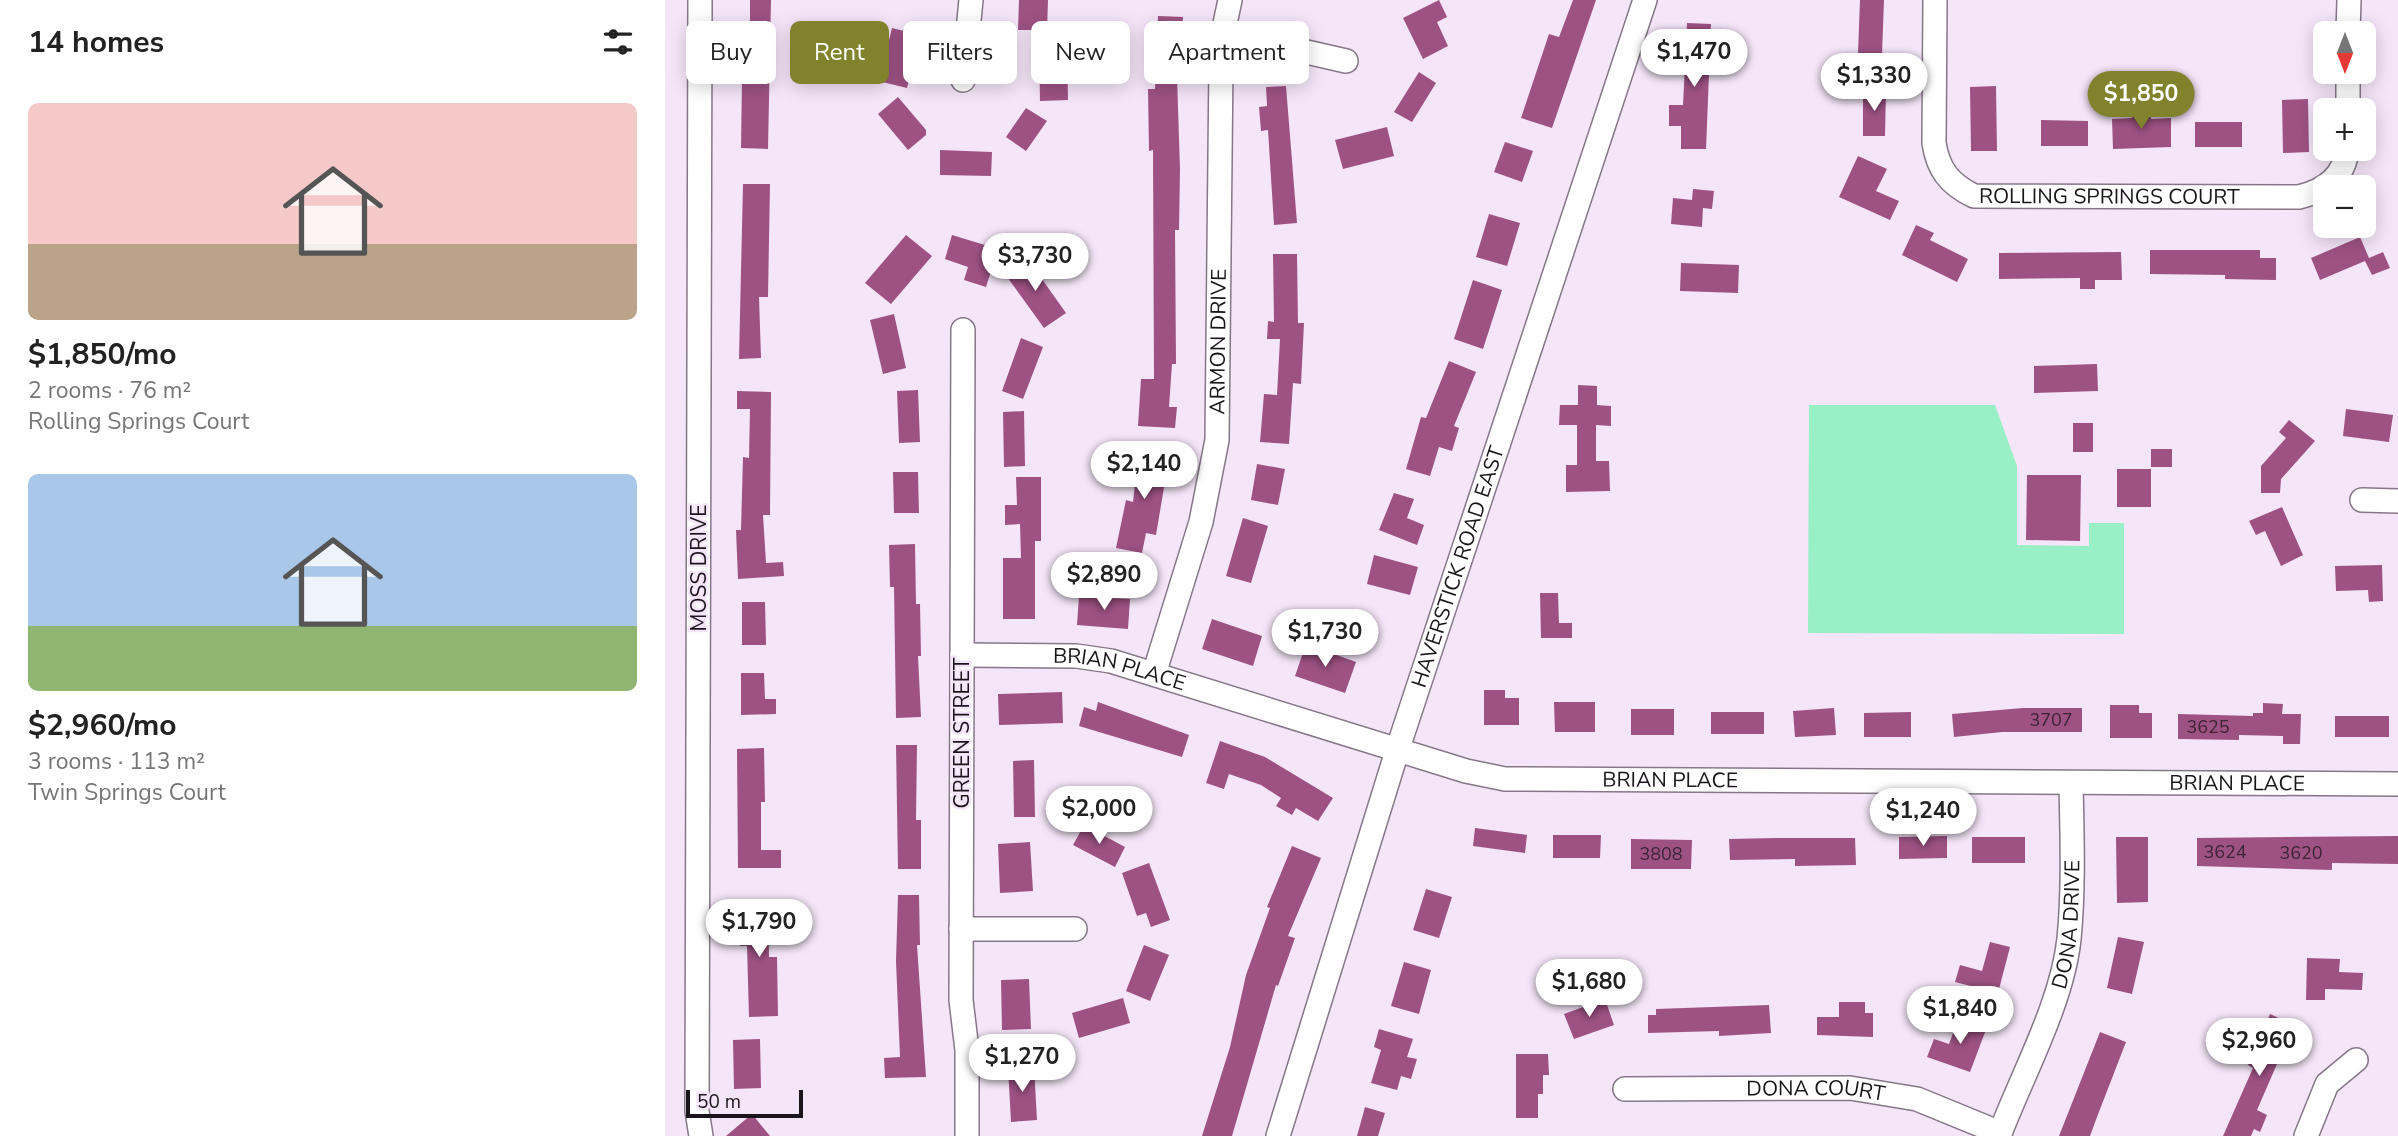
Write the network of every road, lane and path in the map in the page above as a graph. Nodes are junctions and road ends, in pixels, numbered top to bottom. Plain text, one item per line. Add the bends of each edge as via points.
1 (700, 0) edge
2 (971, 0) edge
3 (1230, 0) edge
4 (1645, 0) edge
5 (1935, 0) edge
6 (2349, 0) edge
7 (969, 21) edge
8 (1226, 21) edge
9 (2348, 21) edge
10 (1309, 53) edge
11 (1346, 61) dead end
12 (1222, 84) edge
13 (2344, 161) edge
14 (963, 330) dead end
15 (2363, 500) dead end
16 (2398, 500) edge
17 (962, 655) junction
18 (1154, 674) junction
19 (1398, 748) junction
20 (2071, 783) junction
21 (2398, 784) edge
22 (961, 929) junction
23 (1075, 929) dead end
24 (2356, 1060) dead end
25 (1625, 1089) dead end
26 (1999, 1134) edge
27 (701, 1136) edge
28 (967, 1136) edge
29 (1278, 1136) edge
30 (2306, 1136) edge

1 - 27 street, MOSS DRIVE via 697,1111
2 - 7 street
3 - 8 street, ARMON DRIVE
4 - 19 street, HAVERSTICK ROAD EAST
5 - 13 street, ROLLING SPRINGS COURT via 1937,160 1943,174 1974,196 2299,197 2325,187 2341,172
6 - 9 street
10 - 11 street
12 - 18 street, ARMON DRIVE via 1217,440 1201,522
14 - 17 street, GREEN STREET
15 - 16 street
17 - 18 street, BRIAN PLACE via 1076,656
17 - 22 street, GREEN STREET
18 - 19 street, BRIAN PLACE
19 - 20 street, BRIAN PLACE via 1505,779
19 - 29 street, HAVERSTICK ROAD EAST
20 - 21 street, BRIAN PLACE
20 - 26 street, DONA DRIVE via 2067,949 2053,1001
22 - 23 street
22 - 28 street, GREEN STREET
24 - 30 street via 2327,1084
25 - 26 street, DONA COURT via 1850,1088 1917,1100

